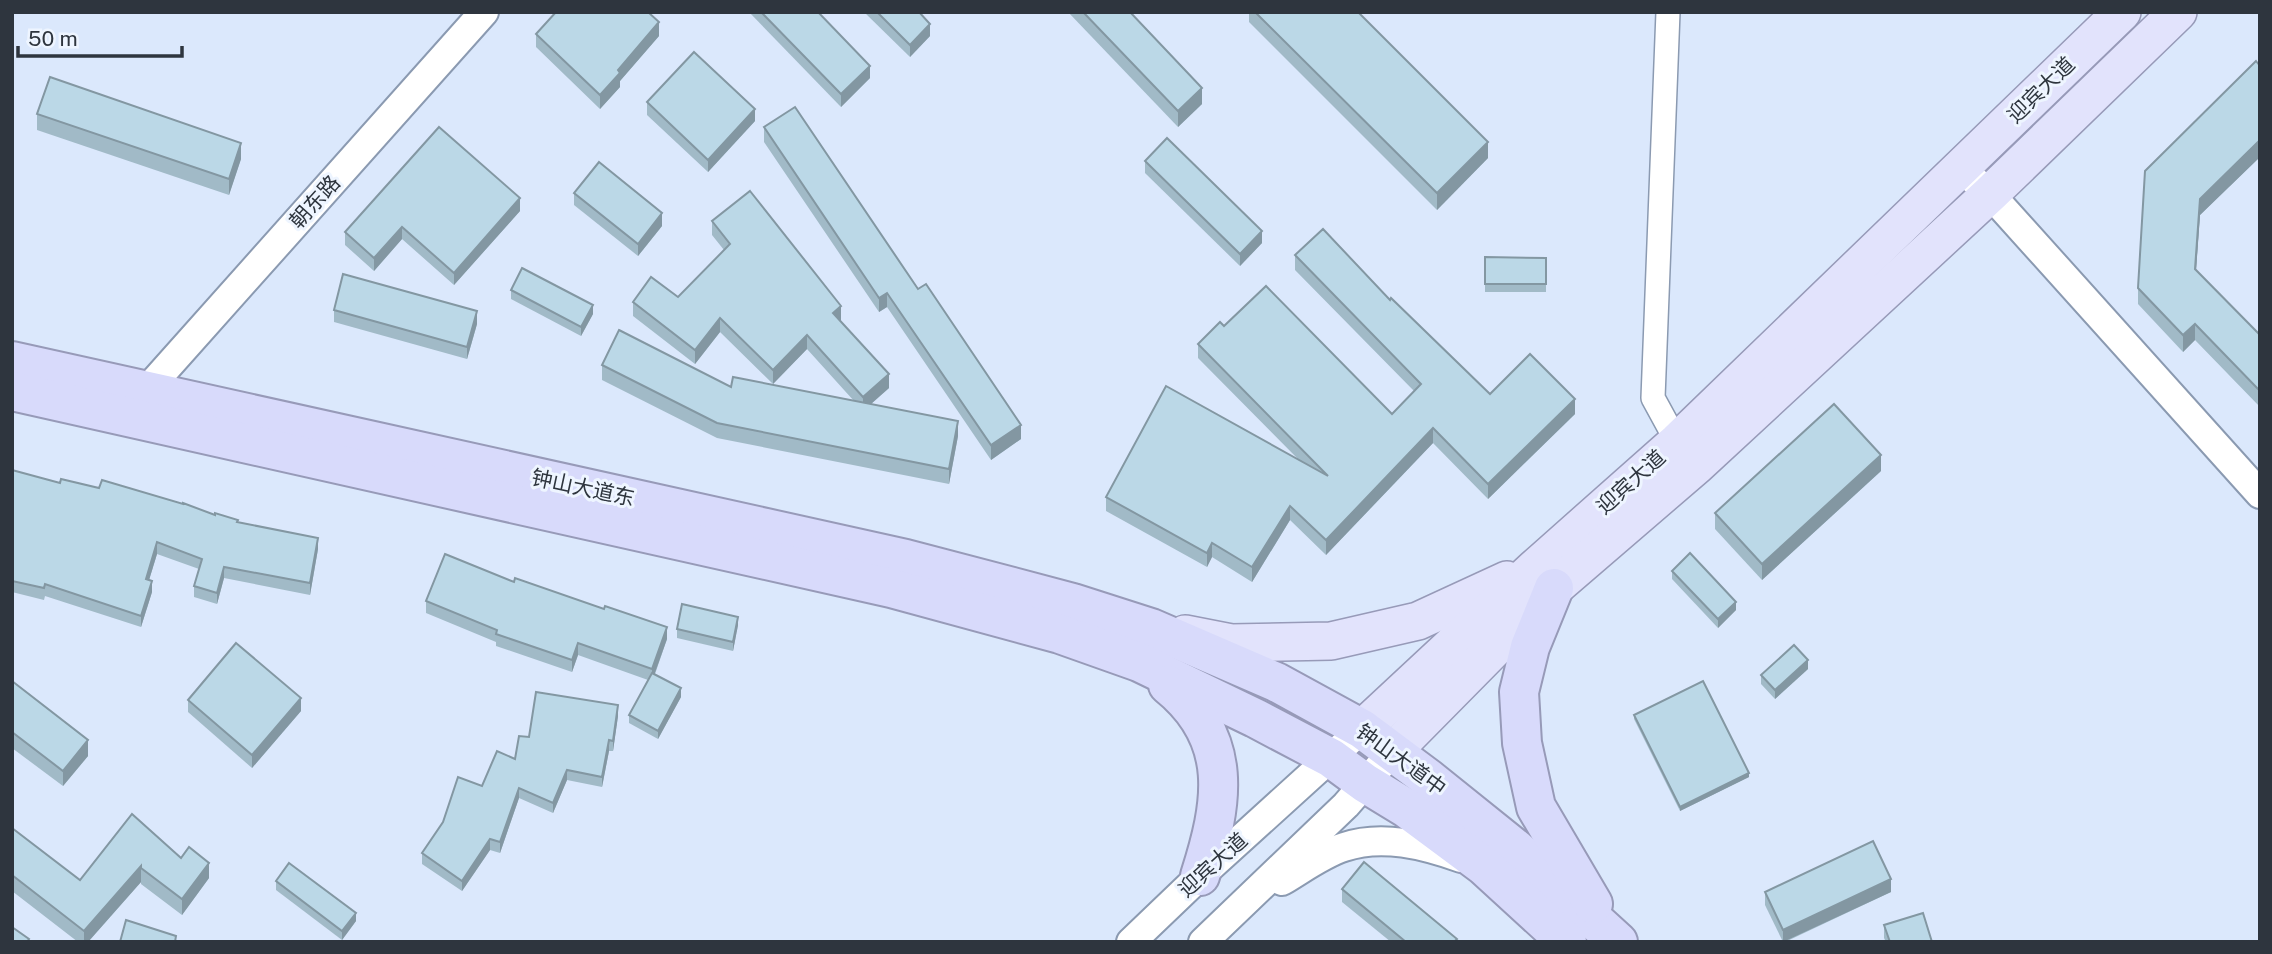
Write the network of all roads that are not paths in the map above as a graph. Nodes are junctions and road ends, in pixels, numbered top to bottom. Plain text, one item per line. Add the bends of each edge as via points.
1 (484, 12) edge
2 (1668, 12) edge
3 (2122, 12) edge
4 (2178, 12) edge
5 (1960, 168) junction
6 (1990, 194) junction
7 (12, 361) edge
8 (12, 391) edge
9 (145, 392) junction
10 (1687, 453) junction
11 (2260, 494) edge
12 (1545, 577) junction
13 (1145, 645) junction
14 (1362, 729) junction
15 (1393, 751) junction
16 (1331, 758) junction
17 (1365, 783) junction
18 (1484, 866) junction
19 (1199, 876) junction
20 (1246, 901) junction
21 (1614, 937) edge
22 (1131, 942) edge
23 (1203, 942) edge
24 (1567, 942) edge

1 - 9 street, 朝东路
2 - 10 street via 1653,398
3 - 5 main road, 迎宾大道
4 - 6 main road, 迎宾大道
5 - 6 street
5 - 10 main road, 迎宾大道
6 - 10 main road, 迎宾大道
6 - 11 street
7 - 9 highway, 钟山大道东
8 - 13 highway, 钟山大道东 via 891,588 1060,634
9 - 13 highway, 钟山大道东 via 906,559 1073,603
10 - 12 main road, 迎宾大道
12 - 13 main road via 1418,621 1331,641
12 - 14 main road, 迎宾大道
12 - 15 main road, 迎宾大道
12 - 21 highway via 1519,692 1522,743 1536,807
13 - 14 highway, 钟山大道中 via 1276,682
13 - 16 highway, 钟山大道中 via 1255,718
13 - 19 highway via 1204,724 1218,761 1220,788 1214,832
14 - 15 highway, 钟山大道中
14 - 16 street, 迎宾大道
15 - 17 street, 迎宾大道
15 - 21 highway, 钟山大道中 via 1516,849
16 - 17 highway, 钟山大道中
16 - 19 street, 迎宾大道
17 - 18 highway, 钟山大道中
17 - 20 street, 迎宾大道
18 - 20 street via 1428,846 1385,841 1357,844 1342,847
18 - 24 highway, 钟山大道中
19 - 22 street, 迎宾大道
20 - 23 street, 迎宾大道

